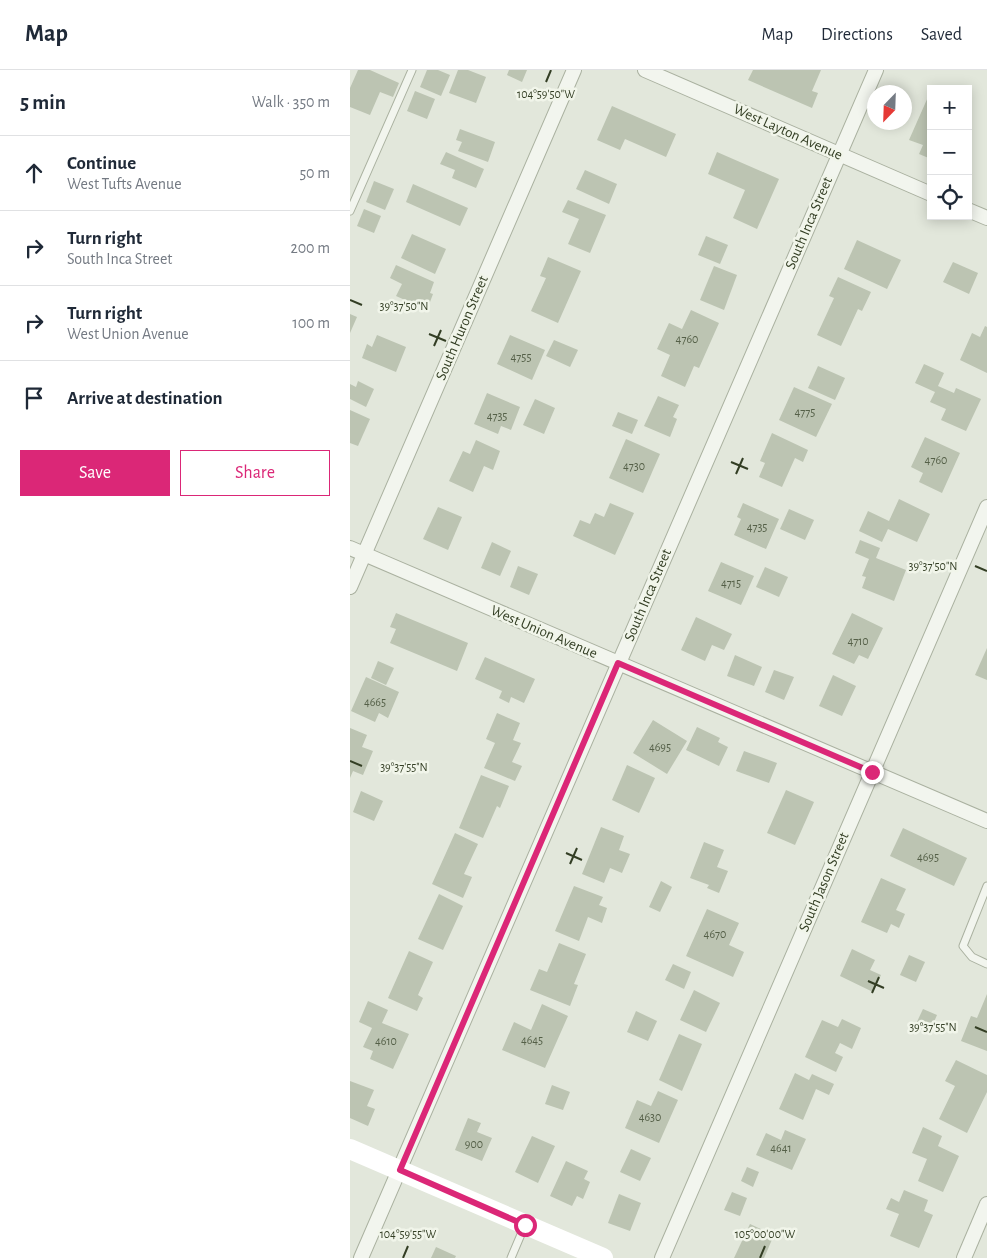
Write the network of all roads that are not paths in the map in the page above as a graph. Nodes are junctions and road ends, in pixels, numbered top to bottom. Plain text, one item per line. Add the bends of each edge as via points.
1 (412, 70) edge
2 (574, 70) edge
3 (645, 70) edge
4 (876, 70) edge
5 (839, 155) junction
6 (927, 192) edge
7 (350, 211) edge
8 (972, 212) edge
9 (987, 218) edge
10 (987, 507) edge
11 (350, 548) edge
12 (364, 554) junction
13 (350, 587) edge
14 (618, 663) junction
15 (872, 772) junction
16 (987, 821) edge
17 (987, 886) edge
18 (987, 964) edge
19 (350, 1149) edge
20 (400, 1170) junction
21 (987, 1204) edge
22 (525, 1225) junction
23 (361, 1258) edge
24 (511, 1258) edge
25 (603, 1258) edge
26 (662, 1258) edge
27 (964, 1258) edge

1 - 7 lane
2 - 12 street, South Huron Street
3 - 5 street, West Layton Avenue
4 - 5 street, South Inca Street
5 - 6 street, West Layton Avenue
5 - 14 street, South Inca Street
8 - 9 street
10 - 15 street, South Jason Street
11 - 12 street, West Union Avenue
12 - 13 street, South Huron Street
12 - 14 street, West Union Avenue
14 - 15 street, West Union Avenue
14 - 20 street, South Inca Street
15 - 16 street, West Union Avenue
15 - 26 street, South Jason Street
17 - 18 lane via 963,946 972,957
19 - 20 street
20 - 22 street
20 - 23 street, South Inca Street
21 - 27 street
22 - 24 lane
22 - 25 street

